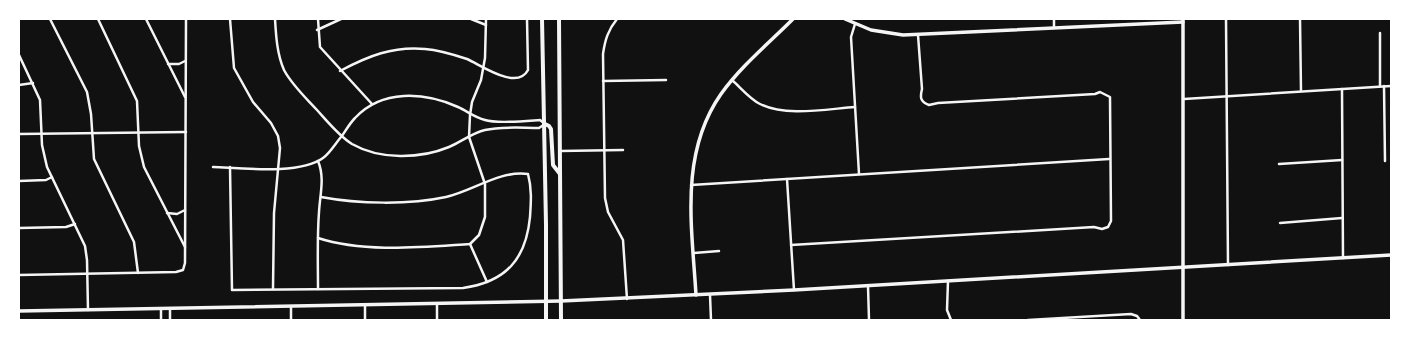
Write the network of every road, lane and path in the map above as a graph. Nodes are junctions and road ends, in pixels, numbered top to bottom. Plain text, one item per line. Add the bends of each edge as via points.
1 (50, 19) edge
2 (98, 19) edge
3 (146, 19) edge
4 (186, 19) edge
5 (230, 19) edge
6 (274, 19) edge
7 (318, 19) edge
8 (342, 19) edge
9 (471, 19) edge
10 (486, 19) edge
11 (527, 19) edge
12 (542, 19) edge
13 (559, 19) edge
14 (617, 19) edge
15 (793, 19) edge
16 (845, 19) edge
17 (1054, 19) edge
18 (1226, 19) edge
19 (1300, 19) edge
20 (1183, 20) edge
21 (855, 24) junction
22 (486, 25) junction
23 (1054, 28) junction
24 (317, 30) junction
25 (1380, 33) dead end
26 (918, 35) junction
27 (19, 55) edge
28 (186, 61) junction
29 (168, 64) junction
30 (484, 68) junction
31 (340, 70) junction
32 (666, 80) dead end
33 (732, 80) junction
34 (603, 81) junction
35 (33, 83) junction
36 (19, 85) edge
37 (1380, 86) junction
38 (1384, 86) junction
39 (1391, 86) edge
40 (1342, 89) junction
41 (1301, 91) junction
42 (1227, 97) junction
43 (186, 99) junction
44 (1184, 99) junction
45 (372, 104) junction
46 (855, 107) junction
47 (470, 115) junction
48 (545, 124) junction
49 (139, 132) junction
50 (186, 132) junction
51 (91, 133) junction
52 (19, 134) edge
53 (42, 134) junction
54 (342, 136) junction
55 (469, 137) junction
56 (623, 150) dead end
57 (560, 151) junction
58 (604, 151) junction
59 (1109, 159) junction
60 (1342, 160) junction
61 (318, 161) junction
62 (1385, 161) dead end
63 (1279, 164) dead end
64 (213, 167) dead end
65 (230, 167) junction
66 (279, 168) junction
67 (859, 174) junction
68 (560, 175) junction
69 (52, 177) junction
70 (787, 179) junction
71 (19, 181) edge
72 (485, 184) junction
73 (691, 185) junction
74 (321, 197) junction
75 (185, 210) junction
76 (167, 213) junction
77 (1342, 218) junction
78 (1280, 222) dead end
79 (75, 224) junction
80 (19, 228) edge
81 (318, 238) junction
82 (470, 244) junction
83 (791, 245) junction
84 (185, 248) junction
85 (719, 251) dead end
86 (694, 253) junction
87 (1391, 255) edge
88 (1342, 258) junction
89 (1228, 265) junction
90 (1184, 268) junction
91 (138, 273) junction
92 (88, 274) junction
93 (19, 275) edge
94 (948, 281) junction
95 (487, 282) junction
96 (868, 286) junction
97 (273, 289) junction
98 (318, 289) junction
99 (794, 290) junction
100 (696, 295) junction
101 (710, 295) junction
102 (627, 300) junction
103 (546, 302) junction
104 (561, 302) junction
105 (437, 305) junction
106 (365, 306) junction
107 (291, 307) junction
108 (161, 309) junction
109 (170, 309) junction
110 (88, 310) junction
111 (19, 311) edge
112 (1068, 319) edge
113 (161, 320) edge
114 (170, 320) edge
115 (291, 320) edge
116 (365, 320) edge
117 (437, 320) edge
118 (546, 320) edge
119 (561, 320) edge
120 (711, 320) edge
121 (869, 320) edge
122 (951, 320) edge
123 (1028, 320) edge
124 (1140, 320) edge
125 (1183, 320) edge

1 - 51 street via 87,92
2 - 49 street via 135,93
3 - 29 street
4 - 28 street
5 - 66 street via 234,68 253,102 271,123 278,136
6 - 54 street via 284,69 295,86
7 - 24 street
8 - 24 street
9 - 22 street
10 - 22 street
11 - 30 street via 528,70 525,76 508,77
12 - 48 main road
13 - 57 main road
14 - 34 street via 610,26 605,40 602,54
15 - 33 street
16 - 21 street
17 - 23 street
18 - 42 street
19 - 41 street
20 - 23 street
20 - 44 street
21 - 26 street via 871,30
21 - 46 street via 851,37
22 - 30 street
23 - 26 street
24 - 31 street via 320,47
25 - 37 street
26 - 59 street via 923,102 929,105 1100,92 1107,95 1111,101
27 - 35 street
28 - 29 street
28 - 43 street
29 - 43 street
30 - 31 street via 466,59 426,49 393,50 365,57
30 - 47 street
31 - 45 street
32 - 34 street
33 - 46 street via 759,104 773,110
33 - 73 street via 710,111 702,130 693,163
34 - 58 street
35 - 36 street
35 - 53 street via 40,100
37 - 38 street
37 - 40 street
38 - 39 street
38 - 62 street
40 - 41 street
40 - 60 street
41 - 42 street
42 - 44 street
42 - 89 street
43 - 50 street
44 - 90 street
45 - 47 street via 412,94 434,98 459,107
45 - 54 street via 355,118
46 - 67 street
47 - 48 street via 486,121 540,120
47 - 55 street
48 - 55 street via 540,128 485,130
48 - 68 main road via 551,129 553,165
48 - 103 main road
49 - 50 street
49 - 51 street
49 - 76 street via 142,160
50 - 75 street
51 - 53 street
51 - 91 street via 96,166 134,242
52 - 53 street
53 - 69 street via 44,159
54 - 55 street via 352,144 387,155 409,157 449,147
54 - 61 street
55 - 72 street
56 - 58 street
57 - 58 street
57 - 68 main road
58 - 102 street via 605,198 608,212 623,240
59 - 67 street
59 - 83 street via 1111,221 1108,227 1102,230 1094,228
60 - 63 street
60 - 77 street
61 - 66 street via 308,166
61 - 74 street via 322,171
64 - 65 street
65 - 66 street
65 - 97 street via 232,290
66 - 97 street via 274,213
67 - 70 street
68 - 104 main road
69 - 71 street via 46,180
69 - 79 street
70 - 73 street
70 - 83 street
72 - 74 street via 446,197 412,200 383,202
72 - 82 street via 484,217 479,235
72 - 95 street via 506,175 519,173 528,174 532,189 528,235 524,246 508,268
73 - 86 street
74 - 81 street
75 - 76 street via 177,214
75 - 84 street
76 - 84 street
77 - 78 street
77 - 88 street
79 - 80 street via 66,227
79 - 92 street via 85,246
81 - 82 street via 354,247
81 - 98 street
82 - 95 street
83 - 99 street
84 - 91 street via 184,267 180,272
85 - 86 street
86 - 100 street
87 - 88 street
88 - 89 street
89 - 90 street
90 - 94 street
90 - 125 street
91 - 92 street
92 - 93 street
92 - 110 street
94 - 96 street
94 - 122 street via 947,310
95 - 98 street via 463,288
96 - 99 street
96 - 121 street
97 - 98 street
99 - 101 street
100 - 101 street
100 - 102 street
101 - 120 street
102 - 104 street
103 - 104 street
103 - 105 street
103 - 118 main road
104 - 119 main road
105 - 106 street
105 - 117 street
106 - 107 street
106 - 116 street
107 - 109 street
107 - 115 street
108 - 109 street
108 - 110 street
108 - 113 street
109 - 114 street
110 - 111 street
112 - 123 street
112 - 124 street via 1131,314

